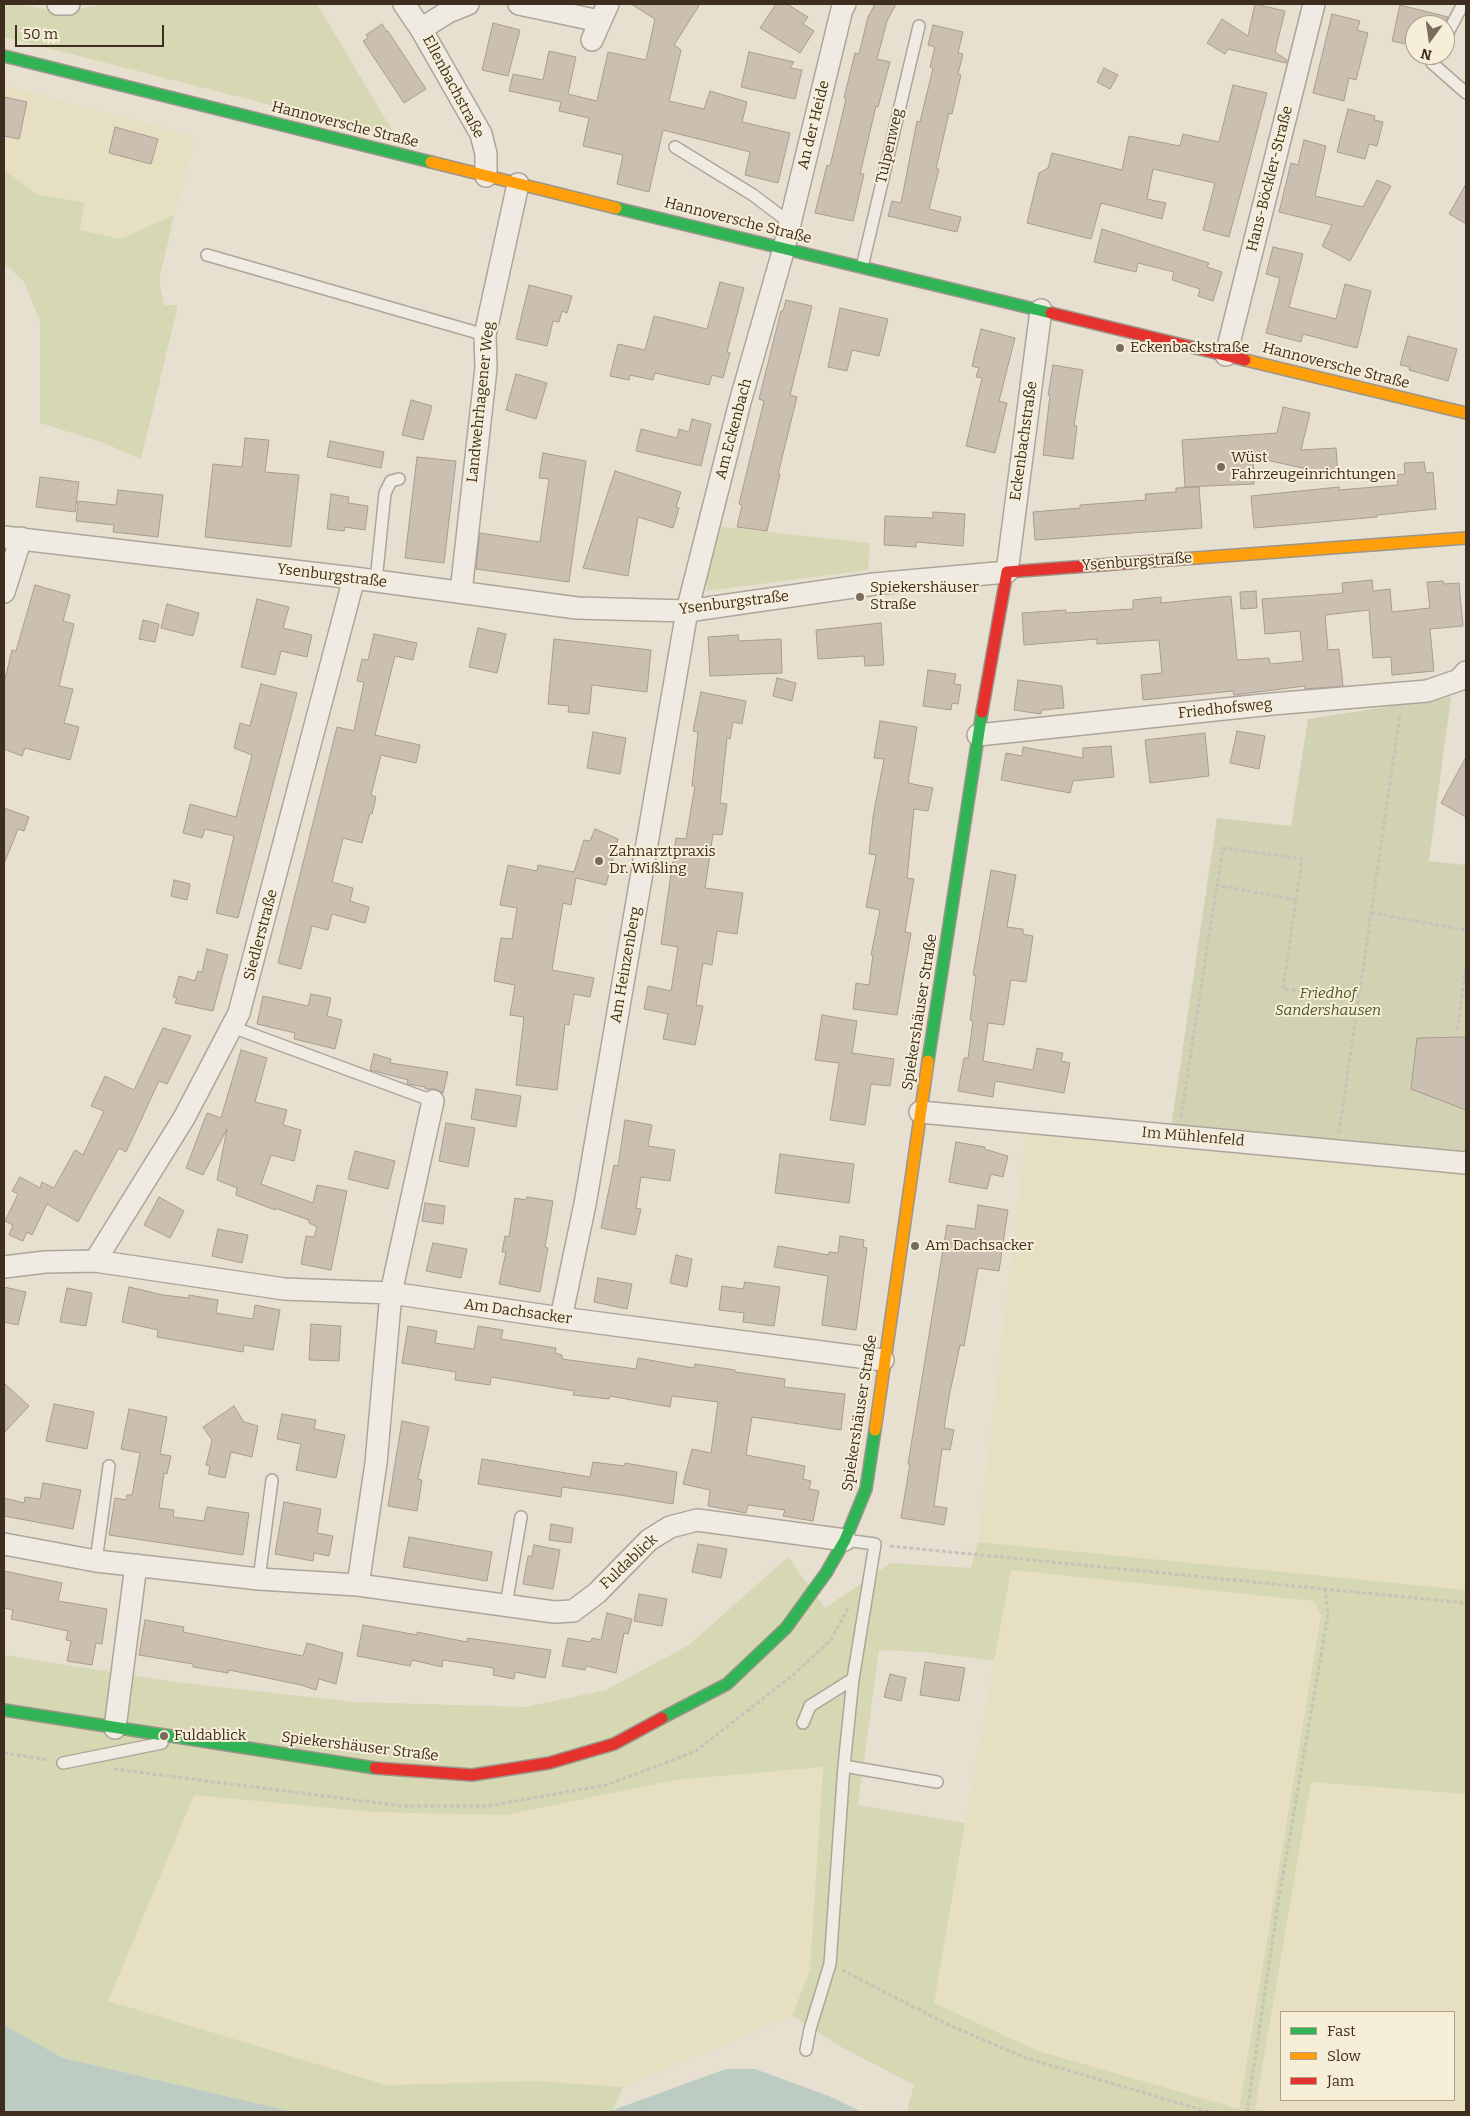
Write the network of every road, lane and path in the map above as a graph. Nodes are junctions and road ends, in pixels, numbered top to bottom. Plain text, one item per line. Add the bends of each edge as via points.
1 (58, 4) edge
2 (70, 4) edge
3 (404, 4) edge
4 (468, 4) edge
5 (519, 4) edge
6 (845, 4) edge
7 (1314, 4) edge
8 (1463, 4) edge
9 (1455, 19) edge
10 (599, 22) edge
11 (919, 26) dead end
12 (422, 29) junction
13 (4, 56) edge
14 (1434, 65) edge
15 (1466, 93) edge
16 (674, 147) dead end
17 (486, 176) junction
18 (518, 184) junction
19 (790, 223) junction
20 (784, 248) junction
21 (207, 255) dead end
22 (862, 267) junction
23 (1041, 310) junction
24 (485, 335) junction
25 (1226, 355) junction
26 (1466, 413) edge
27 (399, 479) dead end
28 (12, 538) edge
29 (1466, 538) edge
30 (1007, 572) junction
31 (354, 578) junction
32 (376, 581) junction
33 (4, 592) edge
34 (461, 592) junction
35 (688, 611) junction
36 (1466, 672) edge
37 (1403, 693) junction
38 (978, 735) junction
39 (1217, 886) junction
40 (1296, 900) junction
41 (1371, 913) junction
42 (1466, 930) edge
43 (1466, 965) edge
44 (1359, 996) junction
45 (232, 1027) junction
46 (1457, 1030) dead end
47 (433, 1101) joint
48 (920, 1112) junction
49 (1178, 1136) junction
50 (1336, 1151) junction
51 (1466, 1163) edge
52 (95, 1262) junction
53 (4, 1267) edge
54 (391, 1293) junction
55 (561, 1318) junction
56 (884, 1360) junction
57 (109, 1466) dead end
58 (272, 1480) dead end
59 (521, 1517) dead end
60 (845, 1540) junction
61 (4, 1544) edge
62 (875, 1544) junction
63 (96, 1561) junction
64 (136, 1565) junction
65 (259, 1578) junction
66 (358, 1585) junction
67 (1325, 1589) junction
68 (1466, 1603) edge
69 (506, 1605) junction
70 (853, 1679) junction
71 (4, 1710) edge
72 (803, 1722) dead end
73 (115, 1728) junction
74 (186, 1739) junction
75 (63, 1763) dead end
76 (844, 1766) junction
77 (937, 1782) dead end
78 (830, 1964) junction
79 (806, 2050) dead end
80 (643, 2099) dead end
81 (643, 2112) edge
82 (1209, 2112) edge
83 (1247, 2112) edge

1 - 2 street
3 - 12 street, Ellenbachstraße
4 - 12 street via 448,12
5 - 10 street
6 - 19 street, An der Heide
7 - 25 street, Hans-Böckler-Straße
8 - 9 lane
11 - 22 lane, Tulpenweg
12 - 17 street, Ellenbachstraße via 480,134 486,154
13 - 17 street, Hannoversche Straße
14 - 15 lane
16 - 19 lane via 753,194
17 - 18 street, Hannoversche Straße
18 - 20 street, Hannoversche Straße
18 - 24 street, Landwehrhagener Weg
19 - 20 street, An der Heide
20 - 22 street, Hannoversche Straße
20 - 35 street, Am Eckenbach via 740,402
21 - 24 lane
22 - 23 street, Hannoversche Straße
23 - 25 street, Hannoversche Straße
23 - 30 street, Eckenbachstraße
24 - 34 street, Landwehrhagener Weg via 486,368
25 - 26 street, Hannoversche Straße
27 - 32 lane via 391,481 385,493
28 - 31 street, Ysenburgstraße
28 - 33 street
29 - 30 street, Ysenburgstraße
30 - 35 street, Ysenburgstraße via 874,584
30 - 38 street, Spiekershäuser Straße
31 - 32 street, Ysenburgstraße
31 - 45 street, Siedlerstraße via 259,941
32 - 34 street, Ysenburgstraße
34 - 35 street, Ysenburgstraße via 577,608
35 - 55 street, Am Heinzenberg via 586,1194
36 - 37 street, Friedhofsweg via 1458,680 1427,691
37 - 38 street, Friedhofsweg
37 - 41 path
38 - 48 street, Spiekershäuser Straße
39 - 40 path
39 - 40 path via 1223,848 1302,859
39 - 49 path
40 - 44 path via 1283,989
41 - 42 path
41 - 44 path
43 - 46 path
44 - 50 path
45 - 47 lane
45 - 52 street, Siedlerstraße via 184,1118
47 - 54 street
48 - 49 street, Im Mühlenfeld
48 - 56 street, Spiekershäuser Straße
49 - 50 street, Im Mühlenfeld
50 - 51 street, Im Mühlenfeld
52 - 53 street, Am Dachsacker via 45,1262
52 - 54 street, Am Dachsacker via 284,1289
54 - 55 street, Am Dachsacker
54 - 66 street via 376,1463
55 - 56 street, Am Dachsacker
56 - 60 street, Spiekershäuser Straße via 866,1489
57 - 63 lane
58 - 65 lane
59 - 69 lane
60 - 62 lane
60 - 69 street, Fuldablick via 697,1520 670,1527 649,1540 597,1593 574,1611 554,1612
60 - 74 street, Spiekershäuser Straße via 826,1573 786,1628 728,1684 614,1744 549,1763 472,1775 378,1768
61 - 63 street, Fuldablick
62 - 67 path
62 - 70 lane
63 - 64 street, Fuldablick
64 - 65 street, Fuldablick
64 - 73 street
65 - 66 street, Fuldablick
66 - 69 street, Fuldablick
67 - 68 path
67 - 83 path via 1328,1615 1278,1904
70 - 72 lane via 810,1706
70 - 76 lane
71 - 73 street, Spiekershäuser Straße
73 - 74 street, Spiekershäuser Straße
74 - 75 lane
76 - 77 lane
76 - 78 lane
78 - 79 lane
78 - 82 path via 951,2026 1026,2058
80 - 81 path

